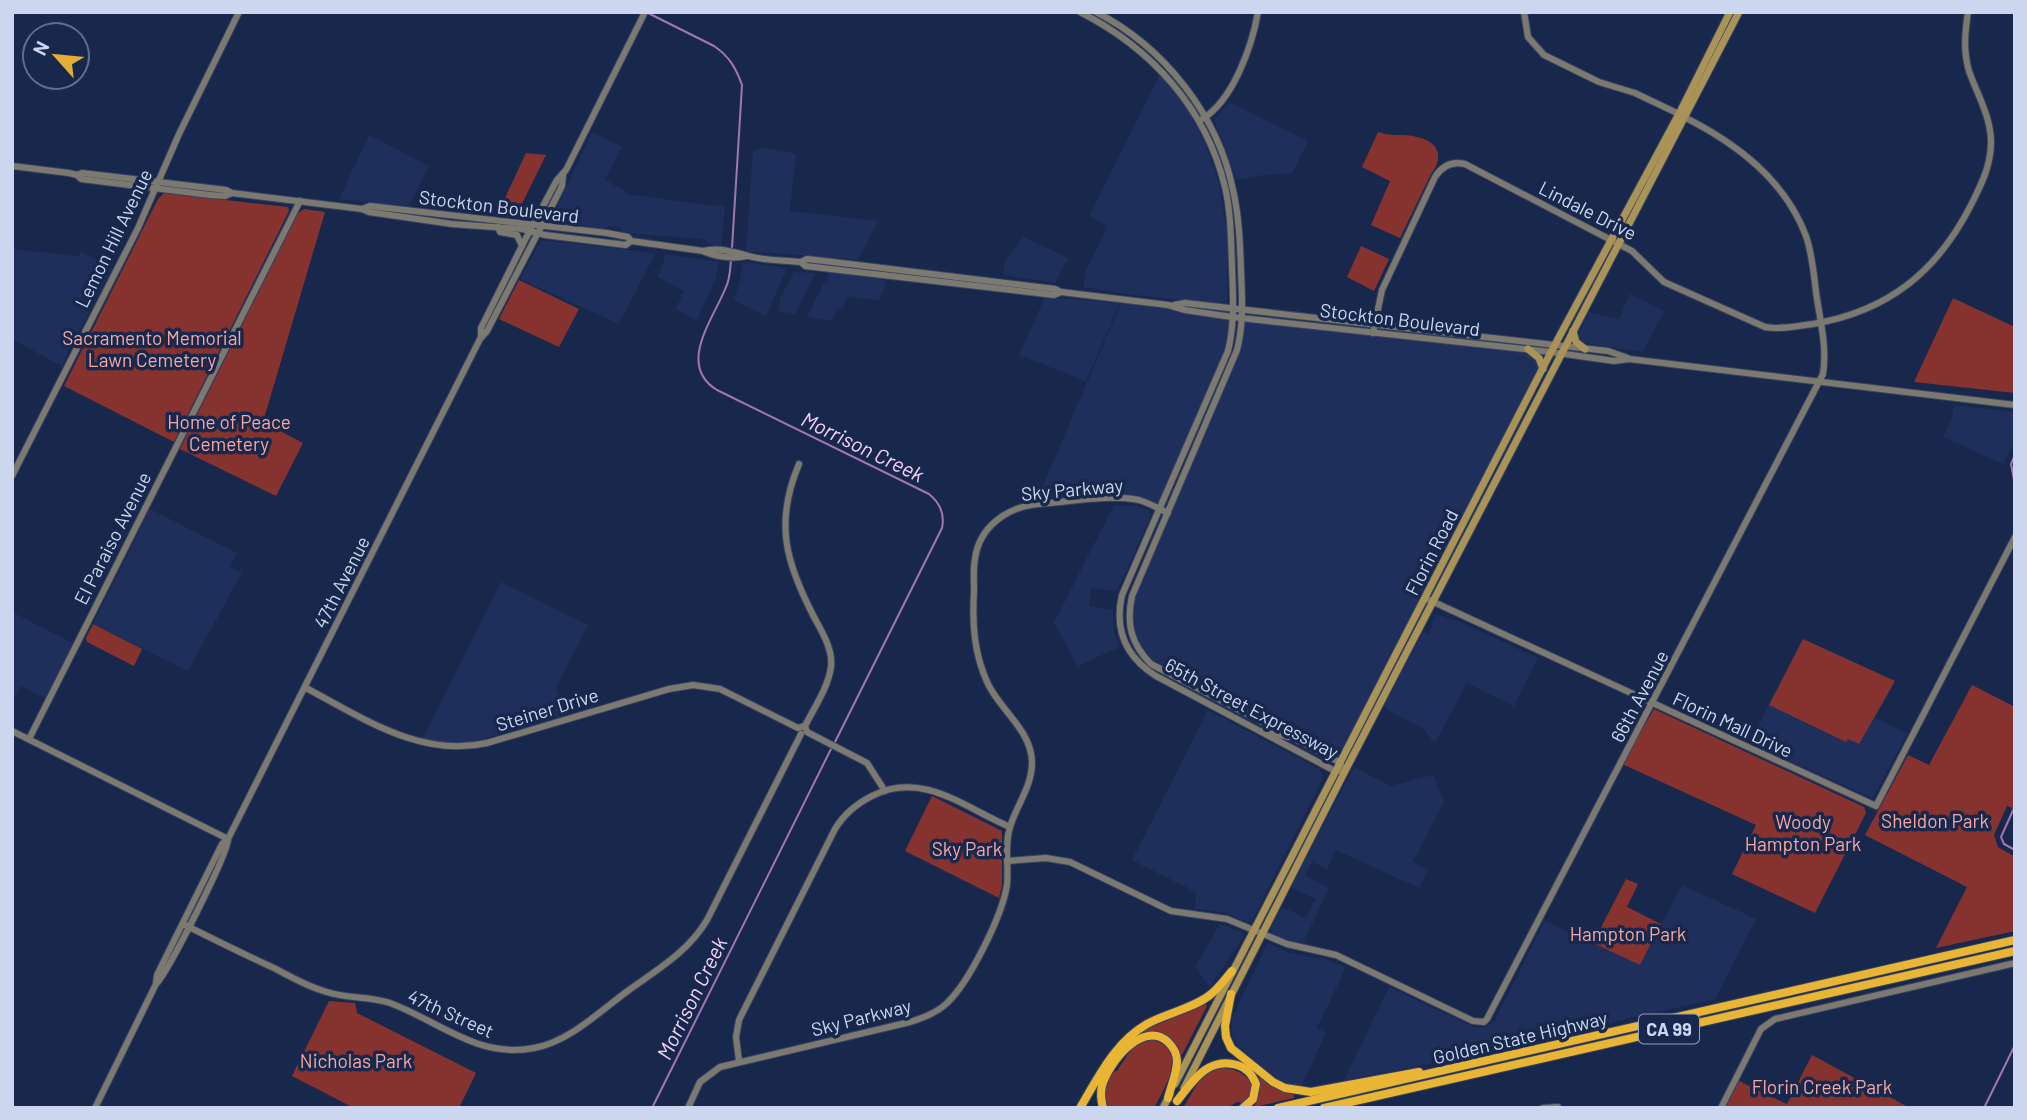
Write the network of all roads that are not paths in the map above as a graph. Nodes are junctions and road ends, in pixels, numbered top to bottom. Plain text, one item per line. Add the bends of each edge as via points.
1 (239, 12) edge
2 (1080, 12) edge
3 (1096, 12) edge
4 (1258, 12) edge
5 (1524, 12) edge
6 (1730, 12) edge
7 (1739, 12) edge
8 (1968, 12) edge
9 (644, 15) edge
10 (1682, 116) junction
11 (1201, 119) junction
12 (1217, 162) junction
13 (12, 166) edge
14 (563, 175) junction
15 (158, 185) junction
16 (1233, 188) junction
17 (300, 201) junction
18 (362, 209) junction
19 (1229, 211) junction
20 (549, 212) junction
21 (498, 227) junction
22 (536, 229) junction
23 (579, 230) junction
24 (1612, 240) junction
25 (631, 241) junction
26 (1620, 244) junction
27 (522, 246) junction
28 (1241, 258) junction
29 (892, 273) junction
30 (997, 283) junction
31 (962, 284) junction
32 (1061, 292) junction
33 (1168, 305) junction
34 (1233, 309) junction
35 (1242, 314) junction
36 (1232, 317) junction
37 (1821, 322) junction
38 (1373, 329) junction
39 (1573, 331) junction
40 (481, 339) junction
41 (1565, 347) junction
42 (1528, 349) junction
43 (1553, 349) junction
44 (1585, 349) junction
45 (1562, 355) junction
46 (1629, 359) junction
47 (1543, 369) junction
48 (1218, 377) junction
49 (1819, 382) junction
50 (2015, 405) edge
51 (1212, 410) junction
52 (1203, 412) junction
53 (1198, 442) junction
54 (799, 464) dead end
55 (12, 476) edge
56 (1160, 509) junction
57 (1168, 513) junction
58 (2015, 537) edge
59 (1429, 600) junction
60 (306, 688) junction
61 (1209, 694) junction
62 (1193, 695) junction
63 (1219, 700) junction
64 (1205, 702) junction
65 (1653, 704) junction
66 (1237, 719) junction
67 (1269, 726) junction
68 (803, 730) junction
69 (12, 731) edge
70 (1261, 732) junction
71 (1290, 737) junction
72 (29, 739) junction
73 (1339, 762) junction
74 (1335, 771) junction
75 (1345, 772) junction
76 (885, 791) junction
77 (1010, 827) junction
78 (228, 839) junction
79 (1007, 861) junction
80 (186, 925) junction
81 (1253, 929) junction
82 (1262, 933) junction
83 (2015, 940) edge
84 (173, 943) junction
85 (2015, 951) edge
86 (2015, 964) edge
87 (1232, 971) junction
88 (162, 978) junction
89 (156, 984) junction
90 (1231, 994) junction
91 (739, 1061) junction
92 (1436, 1073) junction
93 (1168, 1098) junction
94 (1363, 1100) junction
95 (1176, 1105) edge
96 (94, 1107) edge
97 (688, 1108) edge
98 (1080, 1108) edge
99 (1103, 1108) edge
100 (1163, 1108) edge
101 (1243, 1108) edge
102 (1278, 1108) edge
103 (1324, 1108) edge
104 (1339, 1108) edge
105 (1543, 1108) edge
106 (1558, 1108) edge
107 (1565, 1108) edge
108 (1721, 1108) edge

1 - 15 street, Lemon Hill Avenue
2 - 11 street, 65th Street Expressway via 1147,56
3 - 11 street, 65th Street Expressway via 1120,26 1175,74
4 - 11 street via 1253,36 1222,102
5 - 10 street, 66th Avenue via 1528,37 1544,55
6 - 10 main road
7 - 10 main road, Florin Road
8 - 37 street, Lindale Drive via 1966,57 1990,135 1984,179 1953,238 1921,274 1869,308
9 - 14 street
10 - 24 main road, Florin Road
10 - 26 main road, Florin Road via 1681,128
10 - 37 street, 66th Avenue via 1747,155 1782,194 1806,236
11 - 12 street, 65th Street Expressway
11 - 16 street, 65th Street Expressway via 1223,156
12 - 16 street
12 - 19 street, 65th Street Expressway
13 - 15 street, Stockton Boulevard via 81,179
14 - 20 street
14 - 22 street
15 - 17 street, Stockton Boulevard
15 - 55 street, Lemon Hill Avenue
16 - 28 street, 65th Street Expressway
17 - 18 street, Stockton Boulevard
17 - 72 street, El Paraiso Avenue
18 - 21 street, Stockton Boulevard via 418,220
18 - 22 street, Stockton Boulevard via 370,206
19 - 28 street
19 - 34 street, 65th Street Expressway
20 - 22 street
20 - 23 street via 553,224
21 - 22 street, Stockton Boulevard
21 - 27 street via 500,232 517,235
22 - 23 street, Stockton Boulevard
22 - 25 street, Stockton Boulevard via 626,245
22 - 27 street, 47th Avenue
22 - 40 street, 47th Avenue
23 - 25 street, Stockton Boulevard
24 - 26 street, Lindale Drive
24 - 38 street, Lindale Drive via 1465,164 1447,165 1435,177 1382,290
24 - 43 main road, Florin Road
25 - 29 street, Stockton Boulevard via 712,255
26 - 37 street, Lindale Drive via 1640,256 1664,282 1761,326 1777,329
26 - 39 main road, Florin Road
27 - 40 street, 47th Avenue via 481,328
28 - 35 street, 65th Street Expressway
29 - 30 street, Stockton Boulevard
29 - 31 street, Stockton Boulevard
30 - 31 street
30 - 32 street, Stockton Boulevard
31 - 32 street, Stockton Boulevard via 1047,295
32 - 33 street, Stockton Boulevard
33 - 34 street, Stockton Boulevard
33 - 36 street, Stockton Boulevard
34 - 35 street, Stockton Boulevard
34 - 36 street, 65th Street Expressway
35 - 36 street, Stockton Boulevard
35 - 38 street, Stockton Boulevard
35 - 51 street, 65th Street Expressway via 1237,353
36 - 48 street, 65th Street Expressway via 1231,338
37 - 49 street, 66th Avenue via 1825,349
38 - 42 street, Stockton Boulevard
38 - 43 street, Stockton Boulevard
39 - 41 main road, Florin Road
39 - 44 main road via 1576,342
40 - 60 street, 47th Avenue
41 - 43 street, Stockton Boulevard
41 - 44 street, Stockton Boulevard
41 - 45 main road, Florin Road
42 - 43 street, Stockton Boulevard
42 - 47 main road
43 - 45 street, Stockton Boulevard
43 - 47 main road, Florin Road
44 - 46 street, Stockton Boulevard
45 - 46 street, Stockton Boulevard
45 - 59 main road, Florin Road
46 - 49 street, Stockton Boulevard
47 - 59 main road, Florin Road
48 - 51 street via 1209,405
48 - 52 street, 65th Street Expressway
49 - 50 street, Stockton Boulevard
49 - 65 street, 66th Avenue
51 - 53 street, 65th Street Expressway
52 - 53 street
52 - 56 street, 65th Street Expressway
53 - 57 street, 65th Street Expressway
54 - 68 street, 47th Street via 786,506 786,550 827,642 831,662 827,681
56 - 57 street, Sky Parkway
56 - 62 street, 65th Street Expressway via 1122,595 1120,628 1126,647 1141,666
56 - 77 street, Sky Parkway via 1121,499 1033,505 1006,514 980,541 974,562 975,644 988,684 1022,732 1032,761 1027,790
57 - 61 street, 65th Street Expressway via 1132,596 1132,637 1151,664
58 - 65 street, Florin Mall Drive via 1876,806
59 - 65 street, Florin Mall Drive
59 - 73 main road, Florin Road
59 - 75 main road, Florin Road
60 - 68 street, Steiner Drive via 393,733 444,747 487,743 693,685 720,690
60 - 78 street, 47th Avenue
61 - 62 street
61 - 63 street, 65th Street Expressway
62 - 64 street, 65th Street Expressway
63 - 64 street
63 - 67 street, 65th Street Expressway
64 - 66 street, 65th Street Expressway
65 - 82 street, 66th Avenue via 1484,1023 1336,955
66 - 67 street
66 - 70 street, 65th Street Expressway
67 - 71 street, 65th Street Expressway
68 - 76 street, Steiner Drive via 867,763
68 - 80 street, 47th Street via 707,919 689,943 562,1038 541,1047 503,1050 469,1042 389,1003 312,987
69 - 72 street
70 - 71 street
70 - 74 street, 65th Street Expressway
71 - 73 street, 65th Street Expressway
72 - 78 street
73 - 74 main road, Florin Road
73 - 75 street, 65th Street Expressway
74 - 75 street, 65th Street Expressway
74 - 81 main road, Florin Road
75 - 82 main road, Florin Road
76 - 77 street via 911,787 937,791
76 - 91 street via 848,811 835,828 739,1020
77 - 79 street, Sky Parkway
78 - 80 street, 47th Avenue
79 - 81 street via 1051,858 1070,862 1171,911 1216,916
79 - 91 street, Sky Parkway via 1005,894 994,925 964,981 941,1008 910,1022
80 - 84 street, 47th Avenue
80 - 88 street, 47th Avenue
81 - 82 street
81 - 87 main road, Florin Road
82 - 90 main road, Florin Road
83 - 92 highway, Golden State Highway / CA 99
84 - 88 street
84 - 89 street, 47th Avenue
85 - 94 highway, Golden State Highway / CA 99
86 - 108 street via 1779,1017 1765,1025
87 - 93 main road, Florin Road
87 - 98 highway via 1213,994 1130,1037
88 - 89 street, 47th Avenue
89 - 96 street, 47th Avenue
90 - 92 highway via 1225,1026 1231,1048 1285,1088 1311,1092 1413,1072
90 - 95 main road, Florin Road
91 - 97 street, Sky Parkway via 704,1077
92 - 102 highway, Golden State Highway / CA 99
93 - 99 highway via 1176,1069 1175,1052 1164,1039 1147,1036 1138,1039 1114,1064 1101,1089
93 - 100 main road, Florin Road
94 - 103 highway, Golden State Highway / CA 99
94 - 104 highway
95 - 101 highway via 1199,1073 1228,1063 1247,1070 1256,1084 1253,1099
105 - 106 street
106 - 107 street via 1561,1104

